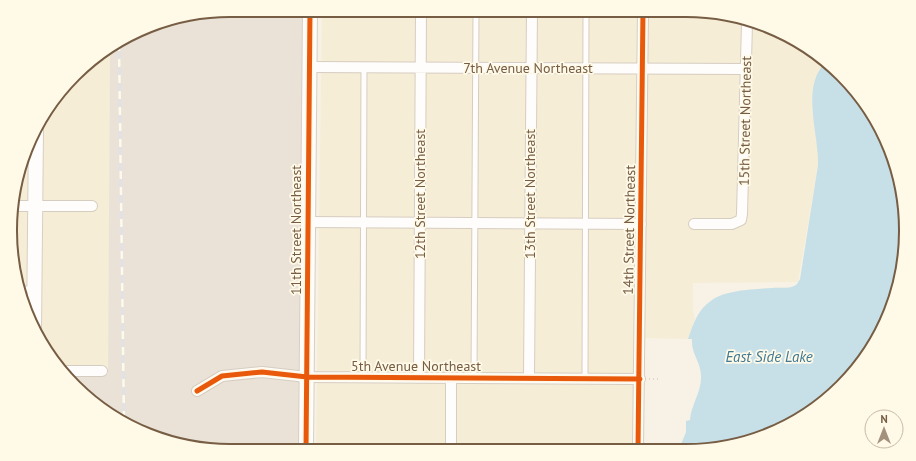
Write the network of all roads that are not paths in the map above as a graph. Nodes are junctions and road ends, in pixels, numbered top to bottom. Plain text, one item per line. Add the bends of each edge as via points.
1 (310, 17) edge
2 (421, 17) edge
3 (476, 17) edge
4 (532, 17) edge
5 (586, 17) edge
6 (643, 17) edge
7 (747, 26) edge
8 (309, 67) junction
9 (364, 67) junction
10 (420, 68) junction
11 (476, 68) junction
12 (531, 68) junction
13 (587, 68) junction
14 (642, 68) junction
15 (746, 69) junction
16 (36, 143) edge
17 (19, 206) edge
18 (34, 206) junction
19 (92, 206) dead end
20 (308, 222) junction
21 (363, 222) junction
22 (420, 223) junction
23 (474, 223) junction
24 (530, 224) junction
25 (586, 224) junction
26 (641, 224) junction
27 (694, 224) dead end
28 (27, 289) edge
29 (29, 303) edge
30 (70, 371) edge
31 (102, 371) dead end
32 (307, 377) junction
33 (363, 377) junction
34 (419, 378) junction
35 (451, 378) junction
36 (474, 378) junction
37 (529, 378) junction
38 (584, 379) junction
39 (640, 379) junction
40 (197, 391) dead end
41 (306, 444) edge
42 (451, 444) edge
43 (638, 444) edge

1 - 8 street, 11th Street Northeast
2 - 10 street, 12th Street Northeast
3 - 11 lane
4 - 12 street, 13th Street Northeast
5 - 13 lane
6 - 14 street, 14th Street Northeast
7 - 15 street, 15th Street Northeast
8 - 9 street, 7th Avenue Northeast
8 - 20 street, 11th Street Northeast
9 - 10 street, 7th Avenue Northeast
9 - 21 lane
10 - 11 street, 7th Avenue Northeast
10 - 22 street, 12th Street Northeast
11 - 12 street, 7th Avenue Northeast
11 - 23 lane
12 - 13 street, 7th Avenue Northeast
12 - 24 street, 13th Street Northeast
13 - 14 street, 7th Avenue Northeast
13 - 25 lane
14 - 15 street, 7th Avenue Northeast
14 - 26 street, 14th Street Northeast
15 - 27 street, 15th Street Northeast via 743,210 740,220 732,224
16 - 18 street
17 - 18 street
18 - 19 street
18 - 28 street
20 - 21 street
20 - 32 street, 11th Street Northeast
21 - 22 street
21 - 33 lane
22 - 23 street
22 - 34 street, 12th Street Northeast
23 - 24 street
23 - 36 lane
24 - 25 street
24 - 37 street, 13th Street Northeast
25 - 26 street
25 - 38 lane
26 - 39 street, 14th Street Northeast
28 - 29 street
30 - 31 street
32 - 33 street, 5th Avenue Northeast
32 - 40 street, 5th Avenue Northeast via 262,372 222,376
32 - 41 street, 11th Street Northeast
33 - 34 street, 5th Avenue Northeast
34 - 35 street, 5th Avenue Northeast
35 - 36 street, 5th Avenue Northeast
35 - 42 street
36 - 37 street, 5th Avenue Northeast
37 - 38 street, 5th Avenue Northeast
38 - 39 street, 5th Avenue Northeast
39 - 43 street, 14th Street Northeast

